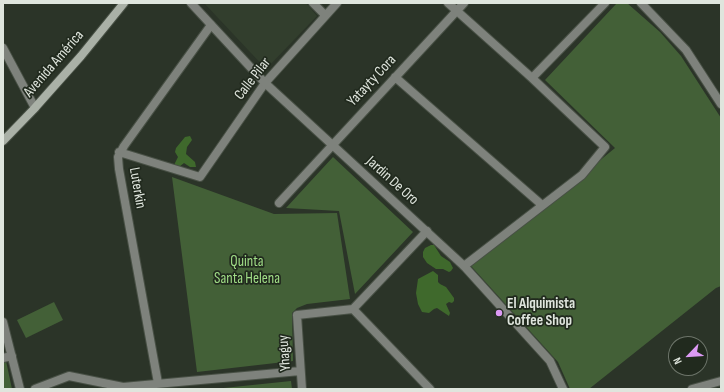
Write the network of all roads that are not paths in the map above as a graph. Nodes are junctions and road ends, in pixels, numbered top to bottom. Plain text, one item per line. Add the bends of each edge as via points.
1 (124, 3) edge
2 (191, 3) edge
3 (313, 3) edge
4 (337, 3) edge
5 (448, 3) edge
6 (464, 3) edge
7 (605, 3) edge
8 (641, 3) edge
9 (457, 12) junction
10 (325, 16) junction
11 (211, 25) junction
12 (3, 48) edge
13 (395, 77) junction
14 (532, 78) junction
15 (265, 83) junction
16 (721, 104) edge
17 (35, 108) junction
18 (3, 141) edge
19 (331, 145) junction
20 (119, 152) junction
21 (279, 203) dead end
22 (542, 205) junction
23 (427, 231) junction
24 (464, 266) junction
25 (353, 309) junction
26 (3, 322) edge
27 (12, 356) junction
28 (3, 358) edge
29 (300, 371) junction
30 (721, 381) edge
31 (158, 383) junction
32 (131, 388) edge
33 (20, 389) edge
34 (35, 389) edge
35 (302, 389) edge
36 (430, 389) edge
37 (563, 389) edge
38 (692, 389) edge

1 - 17 main road, Avenida América
2 - 11 street, Jardin De Oro
3 - 10 street
4 - 10 street, Calle Pilar
5 - 9 street
6 - 9 street, Yatayty Cora
7 - 14 street
8 - 16 street via 686,50
9 - 13 street, Yatayty Cora
9 - 14 street
10 - 15 street, Calle Pilar
11 - 15 street, Jardin De Oro
11 - 20 street, Luterkin
12 - 17 street
13 - 19 street, Yatayty Cora
13 - 22 street
14 - 22 street via 605,147 582,175
15 - 19 street, Jardin De Oro
15 - 20 street, Calle Pilar via 200,178
17 - 18 main road, Avenida América
19 - 21 street, Yatayty Cora
19 - 23 street, Jardin De Oro
20 - 31 street, Luterkin via 119,169
22 - 24 street
23 - 24 street, Jardin De Oro
23 - 25 street
24 - 37 street, Jardin De Oro via 550,361
25 - 29 street, Yhaguy via 297,315
25 - 36 street
26 - 27 street
27 - 28 street
27 - 33 street
29 - 31 street
29 - 35 street, Yhaguy
30 - 38 street
31 - 32 street
32 - 34 street via 69,376

